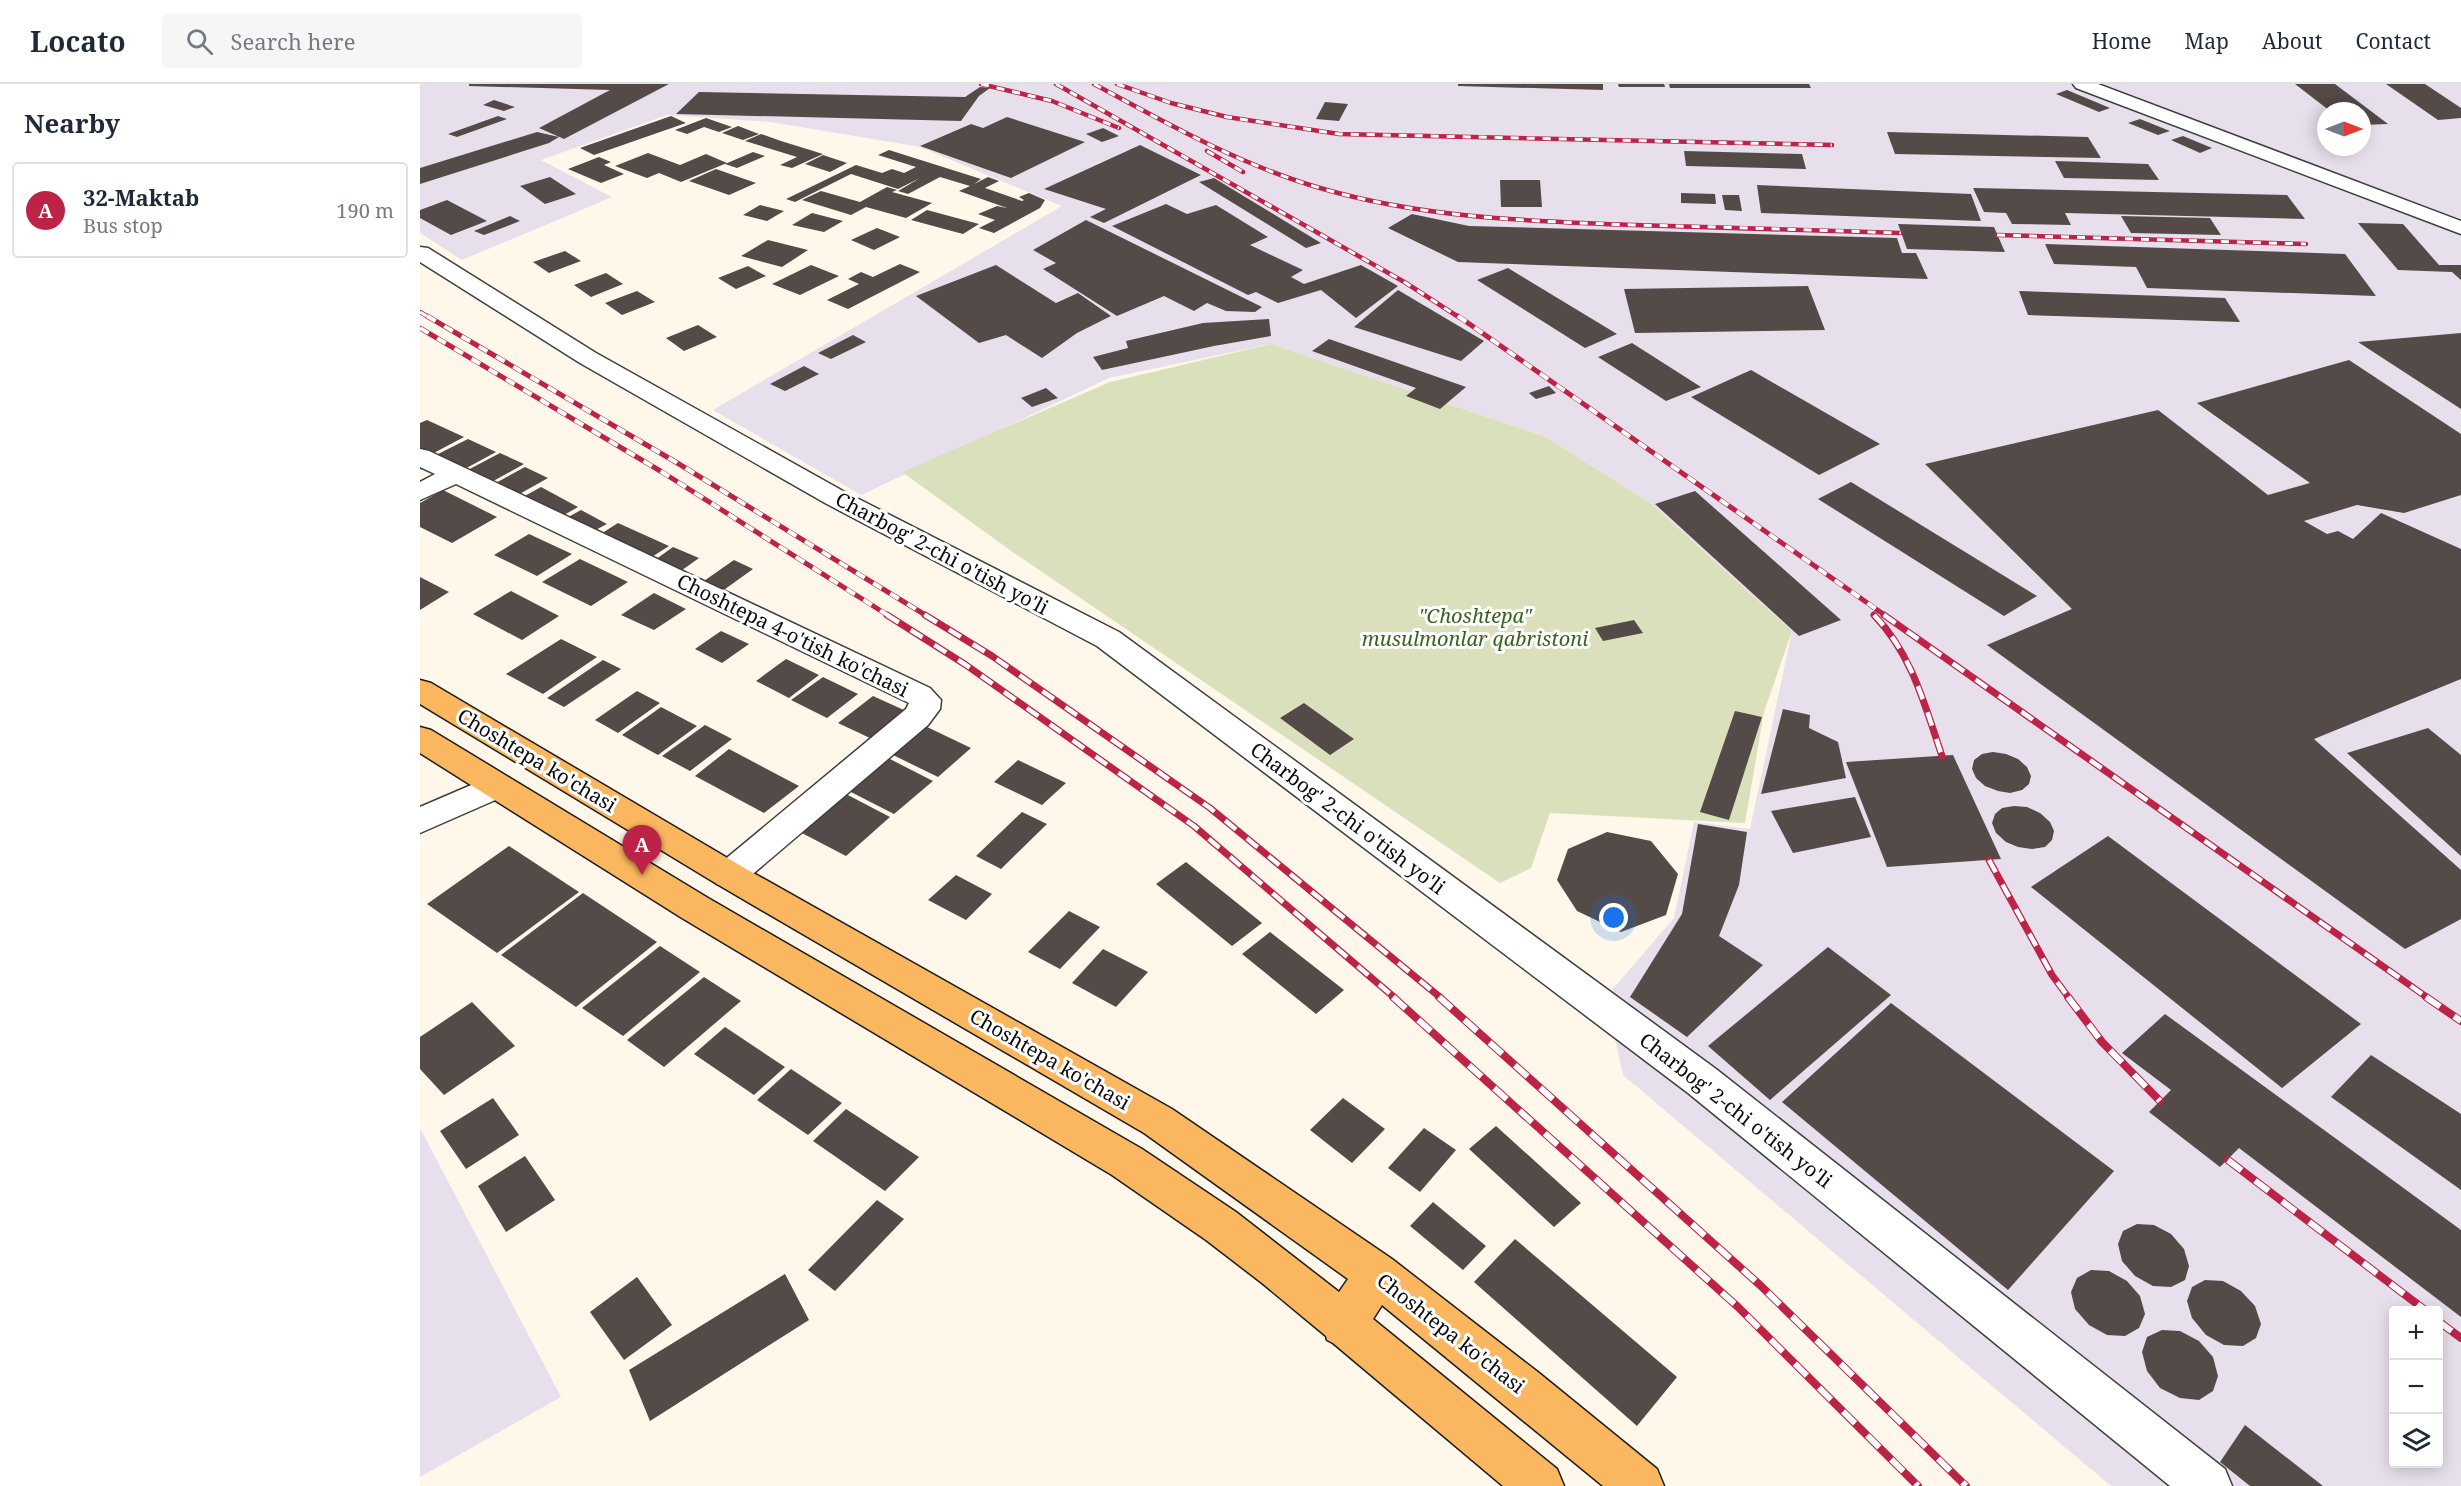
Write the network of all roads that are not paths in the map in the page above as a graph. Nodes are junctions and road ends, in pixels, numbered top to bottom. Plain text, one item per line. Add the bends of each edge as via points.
1 (2082, 84) edge
2 (2461, 228) edge
3 (420, 253) edge
4 (420, 457) edge
5 (456, 474) junction
6 (420, 492) edge
7 (420, 690) edge
8 (420, 738) edge
9 (497, 786) junction
10 (420, 821) edge
11 (729, 875) junction
12 (1377, 1274) junction
13 (1343, 1325) junction
14 (1540, 1486) edge
15 (1640, 1486) edge
16 (2208, 1486) edge

1 - 2 street via 2143,98
3 - 16 street, Charbog' 2-chi o'tish yo'li via 588,358 834,497 1108,639 1702,1081
4 - 5 street, Choshtepa 4-o'tish ko'chasi
5 - 6 street
5 - 11 street, Choshtepa 4-o'tish ko'chasi via 925,700 917,717
7 - 11 main road, Choshtepa ko'chasi
8 - 9 main road
9 - 10 street
9 - 13 main road via 695,908 1127,1162 1277,1268
11 - 12 main road, Choshtepa ko'chasi via 1158,1120
12 - 13 main road
12 - 15 main road, Choshtepa ko'chasi
13 - 14 main road

